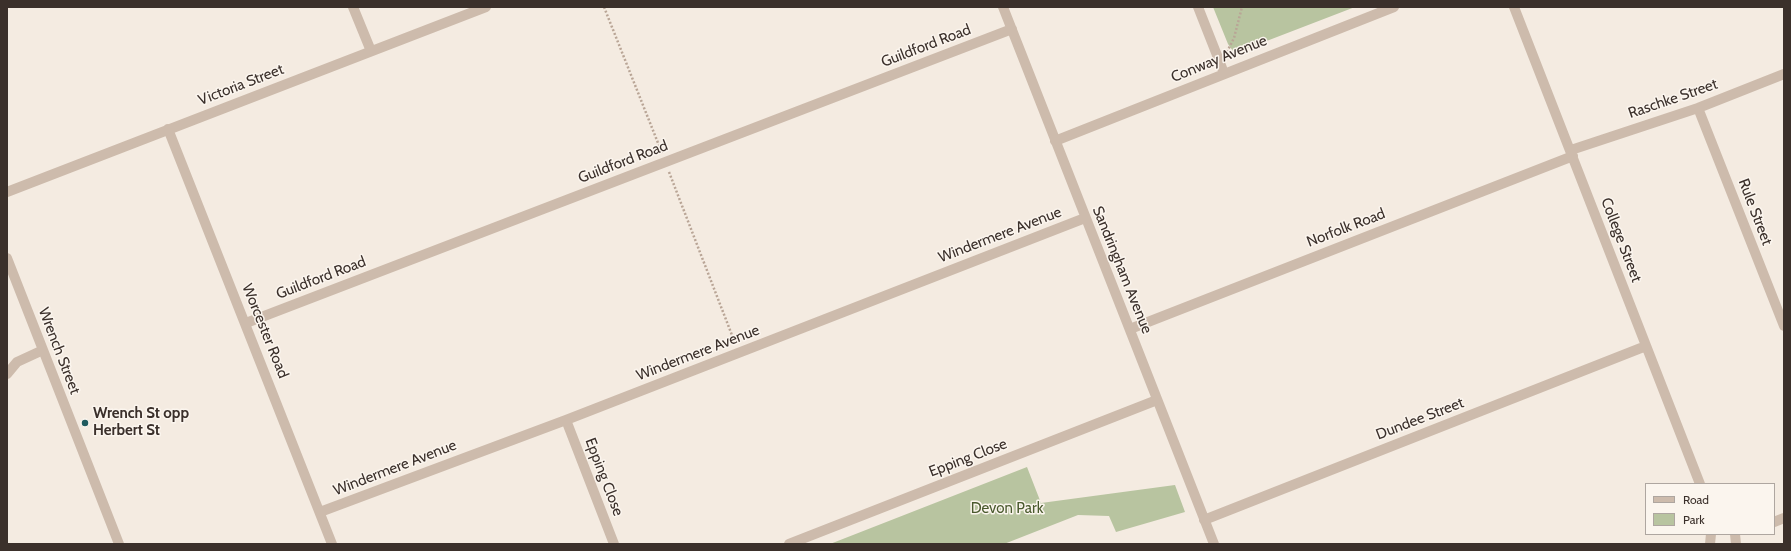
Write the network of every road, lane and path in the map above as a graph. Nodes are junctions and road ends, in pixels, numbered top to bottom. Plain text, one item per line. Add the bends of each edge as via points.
1 (353, 7) edge
2 (486, 7) edge
3 (604, 7) edge
4 (1003, 7) edge
5 (1198, 7) edge
6 (1242, 7) edge
7 (1394, 7) edge
8 (1514, 7) edge
9 (1012, 29) junction
10 (371, 51) junction
11 (1219, 60) junction
12 (1224, 73) junction
13 (1784, 74) edge
14 (1698, 108) junction
15 (168, 129) junction
16 (1055, 141) junction
17 (1572, 153) junction
18 (663, 156) dead end
19 (668, 169) dead end
20 (7, 192) edge
21 (1085, 218) junction
22 (7, 258) edge
23 (246, 323) junction
24 (1784, 326) edge
25 (1130, 329) junction
26 (1646, 346) junction
27 (43, 350) junction
28 (739, 353) junction
29 (7, 374) edge
30 (1157, 400) junction
31 (566, 420) junction
32 (1700, 483) edge
33 (320, 512) junction
34 (1204, 520) junction
35 (119, 544) edge
36 (332, 544) edge
37 (614, 544) edge
38 (789, 544) edge
39 (1214, 544) edge

1 - 10 street
2 - 10 street, Victoria Street
3 - 18 path
4 - 9 street, Sandringham Avenue
5 - 11 street
6 - 11 path via 1234,38 1225,56
7 - 12 street, Conway Avenue
8 - 17 street, College Street
9 - 16 street, Sandringham Avenue
9 - 23 street, Guildford Road
10 - 15 street, Victoria Street
11 - 12 street
12 - 16 street, Conway Avenue
13 - 14 street, Raschke Street
14 - 17 street, Raschke Street
14 - 24 street, Rule Street
15 - 20 street, Victoria Street
15 - 23 street, Worcester Road
16 - 21 street, Sandringham Avenue
17 - 25 street, Norfolk Road
17 - 26 street, College Street
19 - 28 path
21 - 25 street, Sandringham Avenue
21 - 28 street, Windermere Avenue
22 - 27 street, Wrench Street
23 - 33 street, Worcester Road
25 - 30 street, Sandringham Avenue
26 - 32 street, College Street
26 - 34 street, Dundee Street
27 - 29 street via 17,362
27 - 35 street, Wrench Street
28 - 31 street, Windermere Avenue
30 - 34 street, Sandringham Avenue
30 - 38 street, Epping Close
31 - 33 street, Windermere Avenue
31 - 37 street, Epping Close
33 - 36 street, Worcester Road
34 - 39 street, Sandringham Avenue

